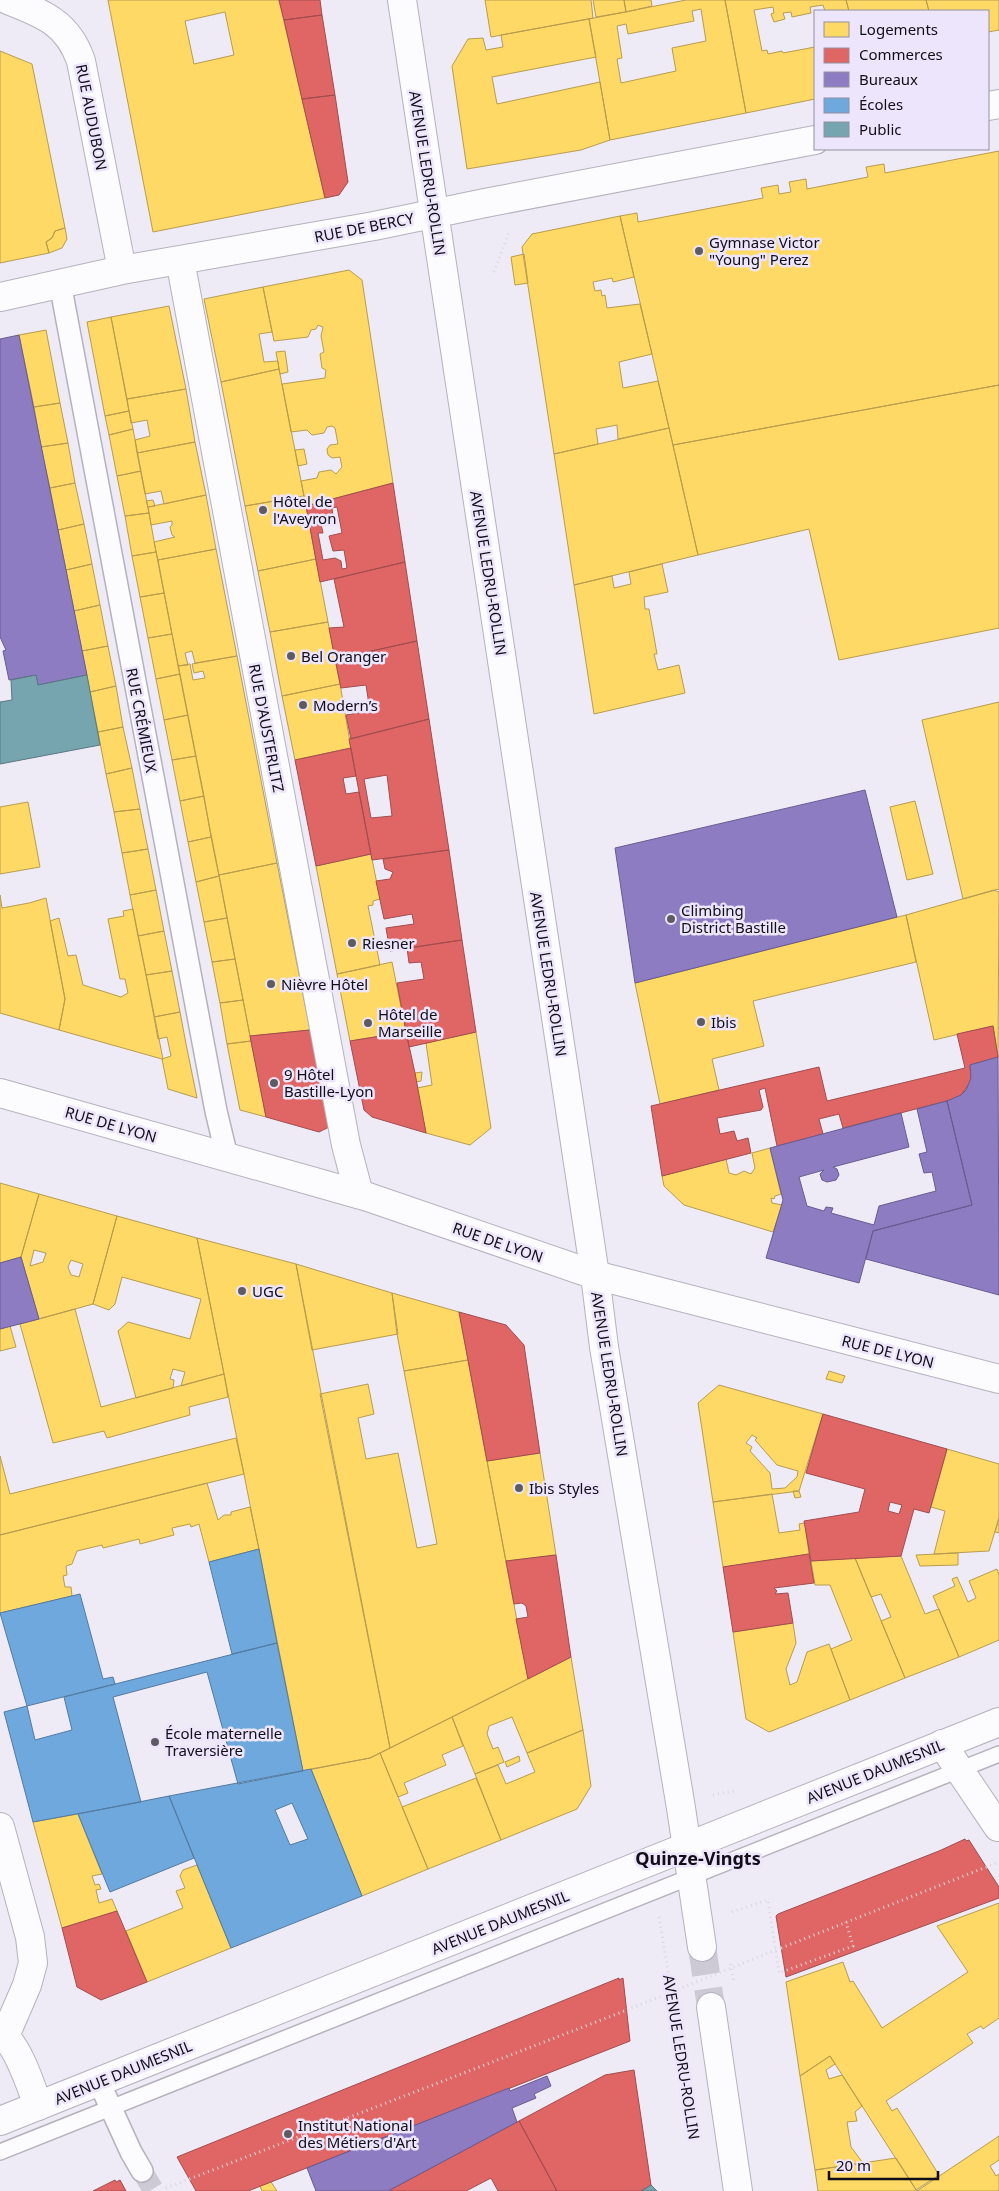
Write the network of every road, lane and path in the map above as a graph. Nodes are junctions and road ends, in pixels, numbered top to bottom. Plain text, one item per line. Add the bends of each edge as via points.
1 (8, 0) edge
2 (402, 0) edge
3 (814, 140) edge
4 (435, 214) junction
5 (518, 230) dead end
6 (180, 260) junction
7 (122, 270) junction
8 (494, 272) dead end
9 (60, 283) junction
10 (0, 296) edge
11 (0, 1093) edge
12 (227, 1157) junction
13 (359, 1194) junction
14 (595, 1275) junction
15 (999, 1379) edge
16 (999, 1722) edge
17 (942, 1744) junction
18 (999, 1754) edge
19 (961, 1769) junction
20 (0, 1827) edge
21 (998, 1828) edge
22 (686, 1847) junction
23 (999, 1862) edge
24 (690, 1876) junction
25 (732, 1912) dead end
26 (846, 1922) junction
27 (660, 1923) dead end
28 (702, 1947) tunnel mouth
29 (711, 2008) tunnel mouth
30 (3, 2035) edge
31 (684, 2065) dead end
32 (99, 2082) junction
33 (38, 2106) junction
34 (110, 2108) junction
35 (0, 2121) edge
36 (51, 2131) junction
37 (0, 2152) edge
38 (142, 2171) tunnel mouth
39 (159, 2191) edge
40 (738, 2191) edge

1 - 7 street, RUE AUDUBON via 52,20 67,32 76,47
2 - 4 street, AVENUE LEDRU-ROLLIN
3 - 4 street, RUE DE BERCY
4 - 6 street, RUE DE BERCY
4 - 14 street, AVENUE LEDRU-ROLLIN
5 - 8 path via 509,232
6 - 7 street, RUE DE BERCY
6 - 13 street, RUE D'AUSTERLITZ via 346,1145
7 - 9 street, RUE DE BERCY
9 - 10 street, RUE DE BERCY
9 - 12 street, RUE CRÉMIEUX
11 - 12 street, RUE DE LYON
12 - 13 street, RUE DE LYON
13 - 14 street, RUE DE LYON
14 - 15 street, RUE DE LYON
14 - 22 street, AVENUE LEDRU-ROLLIN via 604,1348
16 - 17 street, AVENUE DAUMESNIL
17 - 19 street
17 - 22 street, AVENUE DAUMESNIL
18 - 19 lane, AVENUE DAUMESNIL
19 - 21 street
19 - 24 lane, AVENUE DAUMESNIL
20 - 30 street via 30,1937 33,1963 27,1985
22 - 24 street, AVENUE LEDRU-ROLLIN
22 - 32 street, AVENUE DAUMESNIL
23 - 26 path
24 - 28 street, AVENUE LEDRU-ROLLIN
24 - 34 lane, AVENUE DAUMESNIL
25 - 26 path via 768,1900 778,1973 853,1946
26 - 39 path, bridge
27 - 31 path, AVENUE LEDRU-ROLLIN
29 - 40 street
30 - 33 street via 17,2057
32 - 33 street, AVENUE DAUMESNIL
32 - 34 street
33 - 35 street, AVENUE DAUMESNIL
33 - 36 lane
34 - 36 lane, AVENUE DAUMESNIL
34 - 38 street
36 - 37 lane, AVENUE DAUMESNIL

